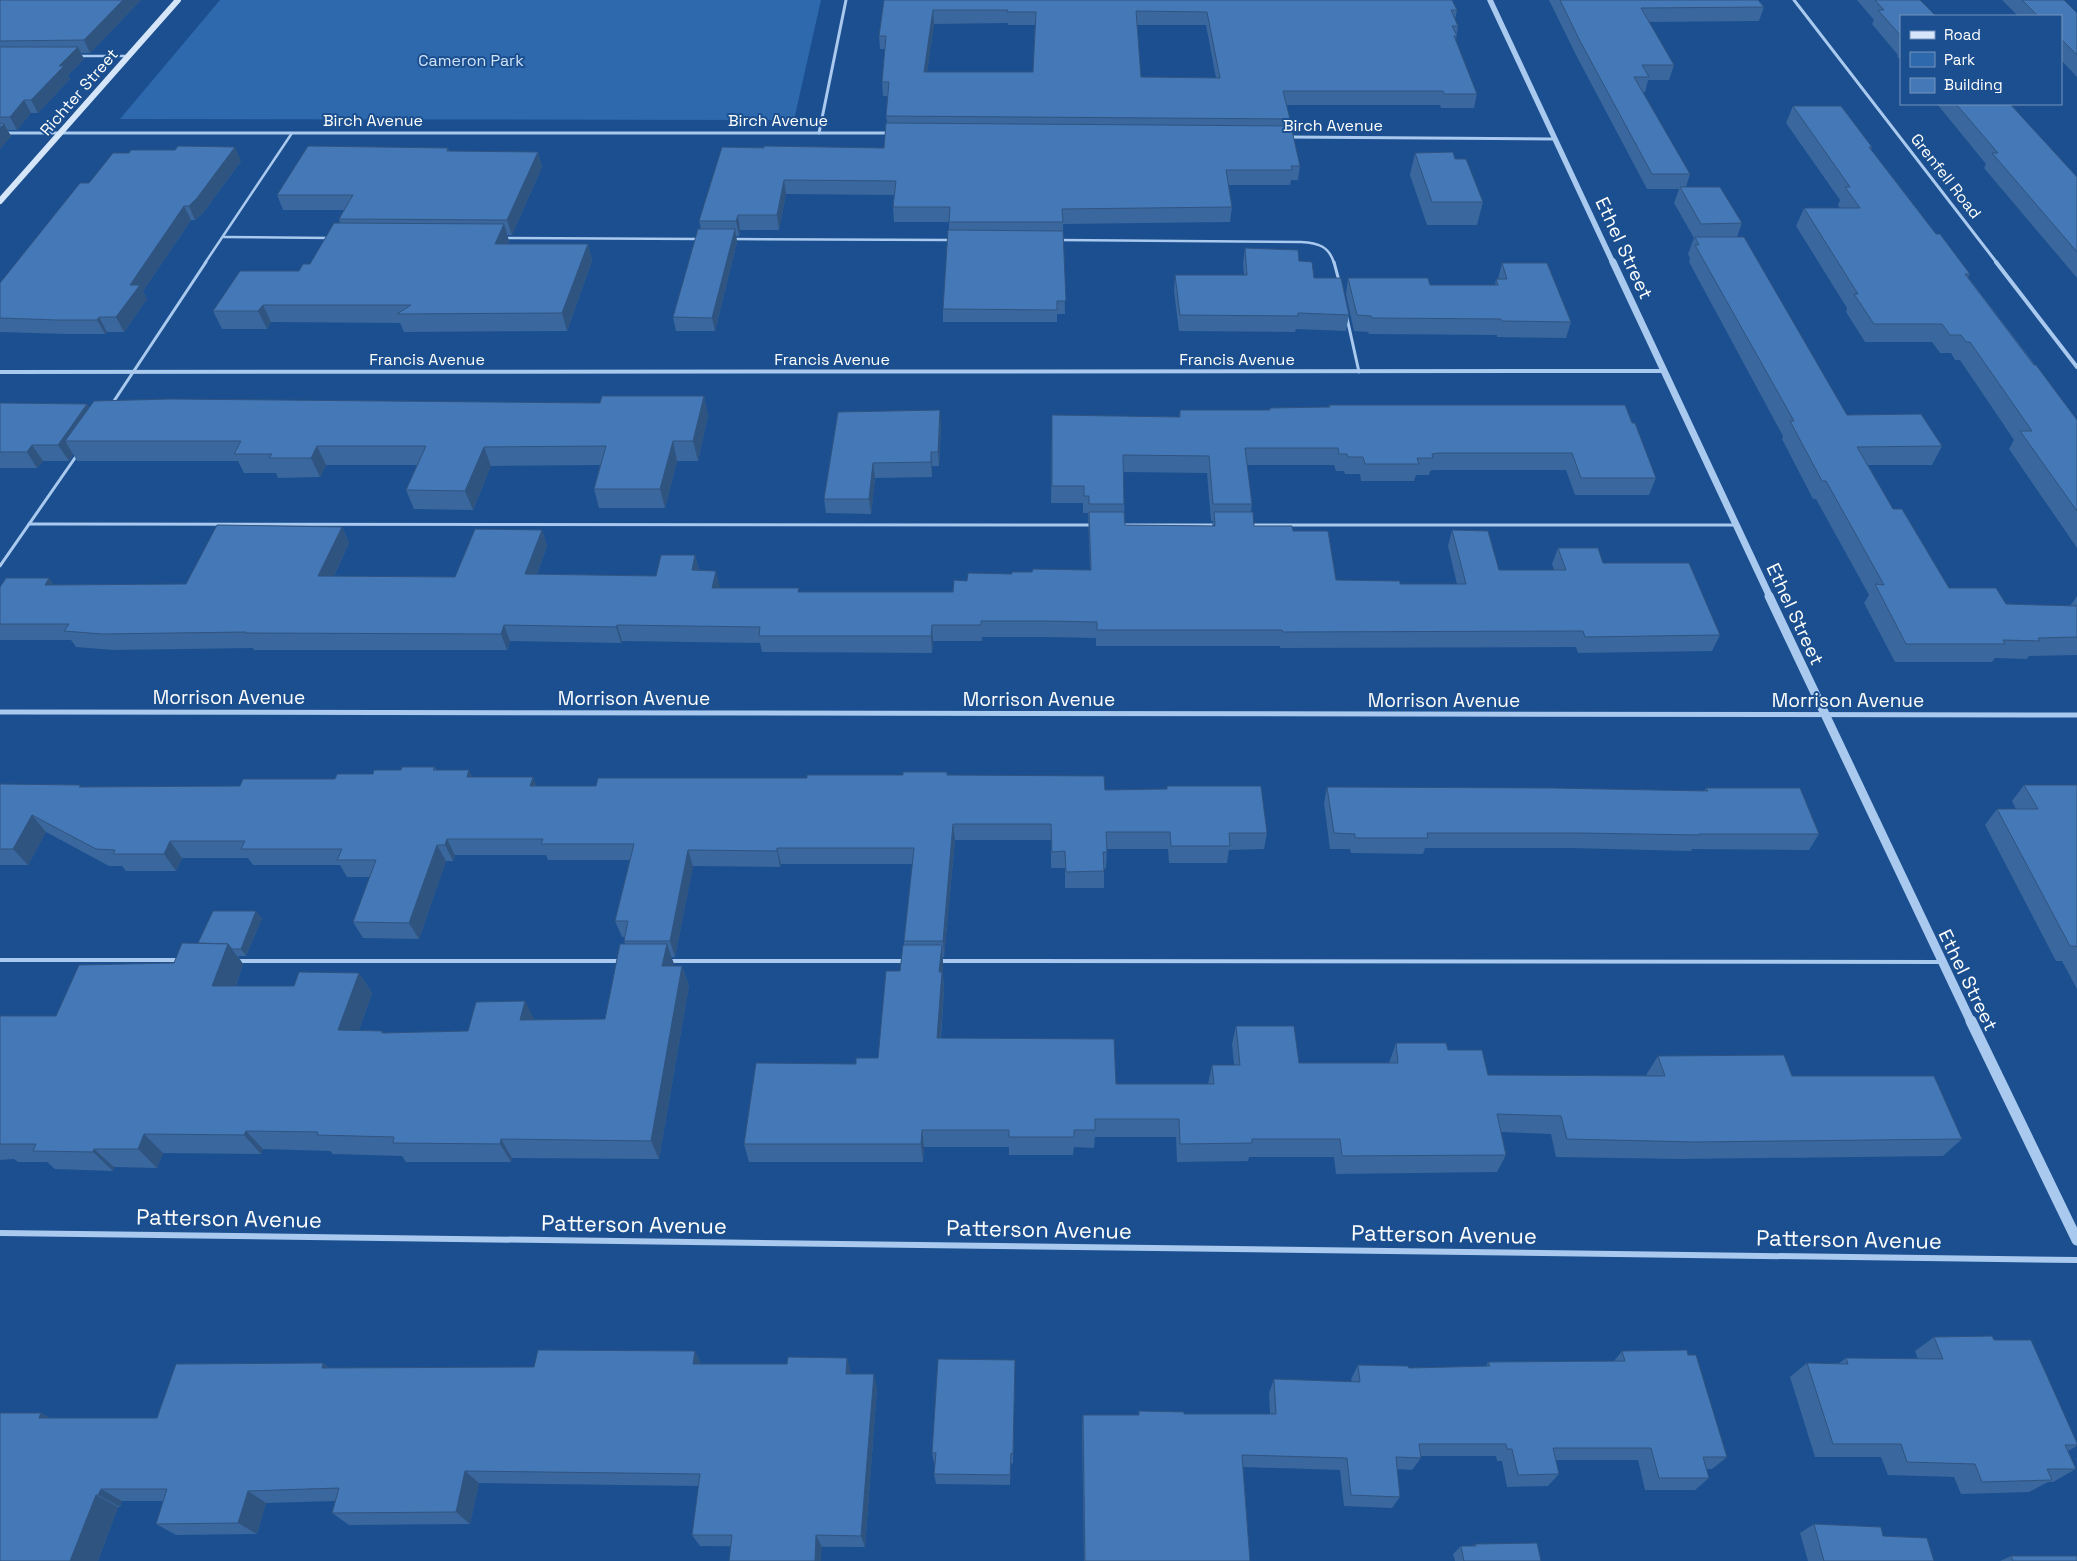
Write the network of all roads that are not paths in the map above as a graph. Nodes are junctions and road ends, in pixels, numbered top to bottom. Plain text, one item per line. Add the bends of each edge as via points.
1 (178, 0) edge
2 (846, 0) edge
3 (1490, 0) edge
4 (1794, 0) edge
5 (79, 56) edge
6 (128, 56) junction
7 (0, 133) edge
8 (60, 133) junction
9 (292, 133) junction
10 (819, 133) junction
11 (899, 134) edge
12 (1288, 137) edge
13 (1555, 139) junction
14 (0, 202) edge
15 (224, 237) junction
16 (333, 238) edge
17 (502, 238) edge
18 (701, 239) edge
19 (731, 239) edge
20 (960, 240) edge
21 (1050, 240) edge
22 (1340, 284) edge
23 (1346, 313) edge
24 (2077, 366) edge
25 (1663, 371) junction
26 (0, 372) edge
27 (134, 372) junction
28 (1359, 372) junction
29 (106, 412) edge
30 (79, 452) edge
31 (28, 524) junction
32 (1104, 524) edge
33 (1114, 524) edge
34 (1224, 525) edge
35 (1244, 525) edge
36 (1736, 525) junction
37 (0, 566) edge
38 (0, 712) edge
39 (2077, 715) edge
40 (1824, 716) junction
41 (0, 960) edge
42 (190, 960) edge
43 (230, 960) edge
44 (629, 961) edge
45 (659, 961) edge
46 (909, 961) edge
47 (929, 961) edge
48 (1941, 962) junction
49 (0, 1233) edge
50 (2077, 1240) edge
51 (2077, 1260) edge

1 - 6 main road, Richter Street
2 - 10 street
3 - 13 street, Ethel Street
4 - 24 street, Grenfell Road
5 - 6 lane
6 - 8 main road, Richter Street
7 - 8 street, Birch Avenue
8 - 9 street, Birch Avenue
8 - 14 main road, Richter Street
9 - 10 street, Birch Avenue
9 - 15 lane
10 - 11 street, Birch Avenue
12 - 13 street, Birch Avenue
13 - 25 street, Ethel Street
15 - 16 lane
15 - 27 lane
17 - 18 lane
19 - 20 lane
21 - 22 lane via 1288,241 1321,244 1333,255
23 - 28 lane
25 - 28 street, Francis Avenue
25 - 36 street, Ethel Street
26 - 27 street, Francis Avenue
27 - 28 street, Francis Avenue
27 - 29 lane
30 - 31 lane
31 - 32 lane
31 - 37 lane
33 - 34 lane
35 - 36 lane
36 - 40 street, Ethel Street
38 - 40 street, Morrison Avenue
39 - 40 street, Morrison Avenue
40 - 48 street, Ethel Street
41 - 42 lane
43 - 44 lane
45 - 46 lane
47 - 48 lane
48 - 50 street, Ethel Street
49 - 51 street, Patterson Avenue

